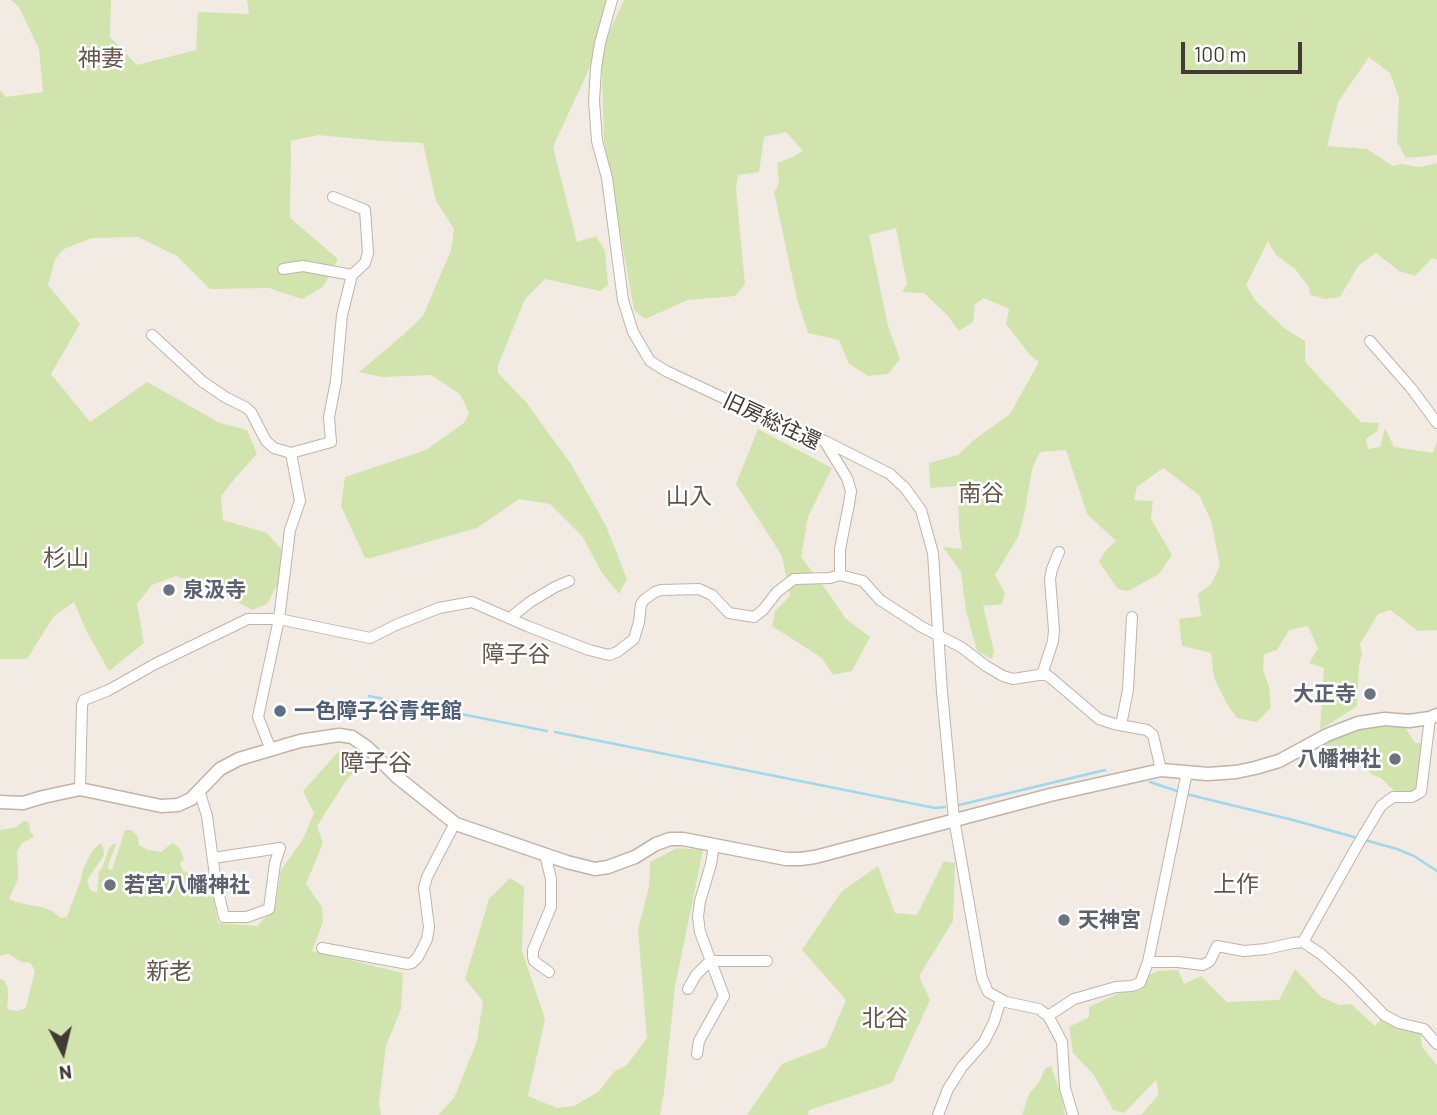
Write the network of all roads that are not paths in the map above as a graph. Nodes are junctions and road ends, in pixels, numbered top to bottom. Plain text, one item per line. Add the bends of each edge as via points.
1 (612, 0) edge
2 (333, 197) dead end
3 (283, 269) dead end
4 (352, 275) junction
5 (152, 335) dead end
6 (1370, 341) dead end
7 (1437, 423) edge
8 (825, 441) junction
9 (291, 453) junction
10 (1059, 552) dead end
11 (840, 575) junction
12 (569, 581) dead end
13 (1132, 617) dead end
14 (510, 618) junction
15 (279, 619) junction
16 (937, 636) junction
17 (1042, 674) junction
18 (1433, 717) edge
19 (1121, 725) junction
20 (271, 750) junction
21 (1161, 771) junction
22 (1187, 772) junction
23 (80, 789) junction
24 (199, 790) junction
25 (0, 802) edge
26 (954, 819) junction
27 (454, 823) junction
28 (714, 845) junction
29 (545, 854) junction
30 (213, 858) junction
31 (1303, 942) junction
32 (322, 948) dead end
33 (710, 961) junction
34 (767, 961) dead end
35 (1148, 962) junction
36 (549, 972) dead end
37 (688, 989) dead end
38 (1001, 999) junction
39 (1048, 1016) junction
40 (1437, 1044) edge
41 (697, 1054) dead end
42 (938, 1115) edge
43 (1073, 1115) edge

1 - 8 street, 旧房総往還 via 600,43 594,102 623,300 633,332 650,361 666,371
2 - 4 street via 366,210 368,253
3 - 4 street via 303,266
4 - 9 street via 329,417 331,443
5 - 9 street via 203,382 251,412 266,441
6 - 7 street
8 - 11 street, 旧房総往還 via 851,491
8 - 16 street via 890,474 921,510 933,553
9 - 15 street via 300,501 290,530
10 - 17 street via 1050,579 1054,641
11 - 14 street via 794,579 754,617 729,613 699,589 661,590 641,604 634,639 609,655
11 - 16 street via 863,581 880,600
12 - 14 street
13 - 19 street
14 - 15 street via 479,603 466,602 439,608 370,638
15 - 20 street via 258,717
15 - 23 street via 248,619 84,700
16 - 17 street via 1003,676 1013,679
16 - 26 street
17 - 19 street via 1099,719
18 - 22 street via 1358,723 1279,761 1236,772
18 - 31 street via 1421,792 1393,797 1381,806
19 - 21 street via 1153,735
20 - 24 street via 220,769
20 - 27 street via 322,736 352,737
21 - 22 street
21 - 26 street
22 - 35 street
23 - 24 street via 161,806 178,805
23 - 25 street via 23,803
24 - 30 street
26 - 28 street via 800,859
26 - 38 street via 982,978 988,992
27 - 29 street
27 - 32 street via 427,877 427,939 412,963
28 - 29 street via 670,839 619,864 595,869
28 - 33 street via 698,917
29 - 36 street via 551,907 533,957
30 - 30 street via 223,917 247,917 269,909 280,848
31 - 35 street via 1244,951 1217,946 1203,965
31 - 40 street via 1384,1015 1424,1029
33 - 34 street
33 - 37 street
33 - 41 street via 724,996 699,1041
35 - 39 street via 1140,983 1074,999
38 - 39 street
38 - 42 street via 984,1042 948,1089
39 - 43 street via 1062,1042 1065,1088

